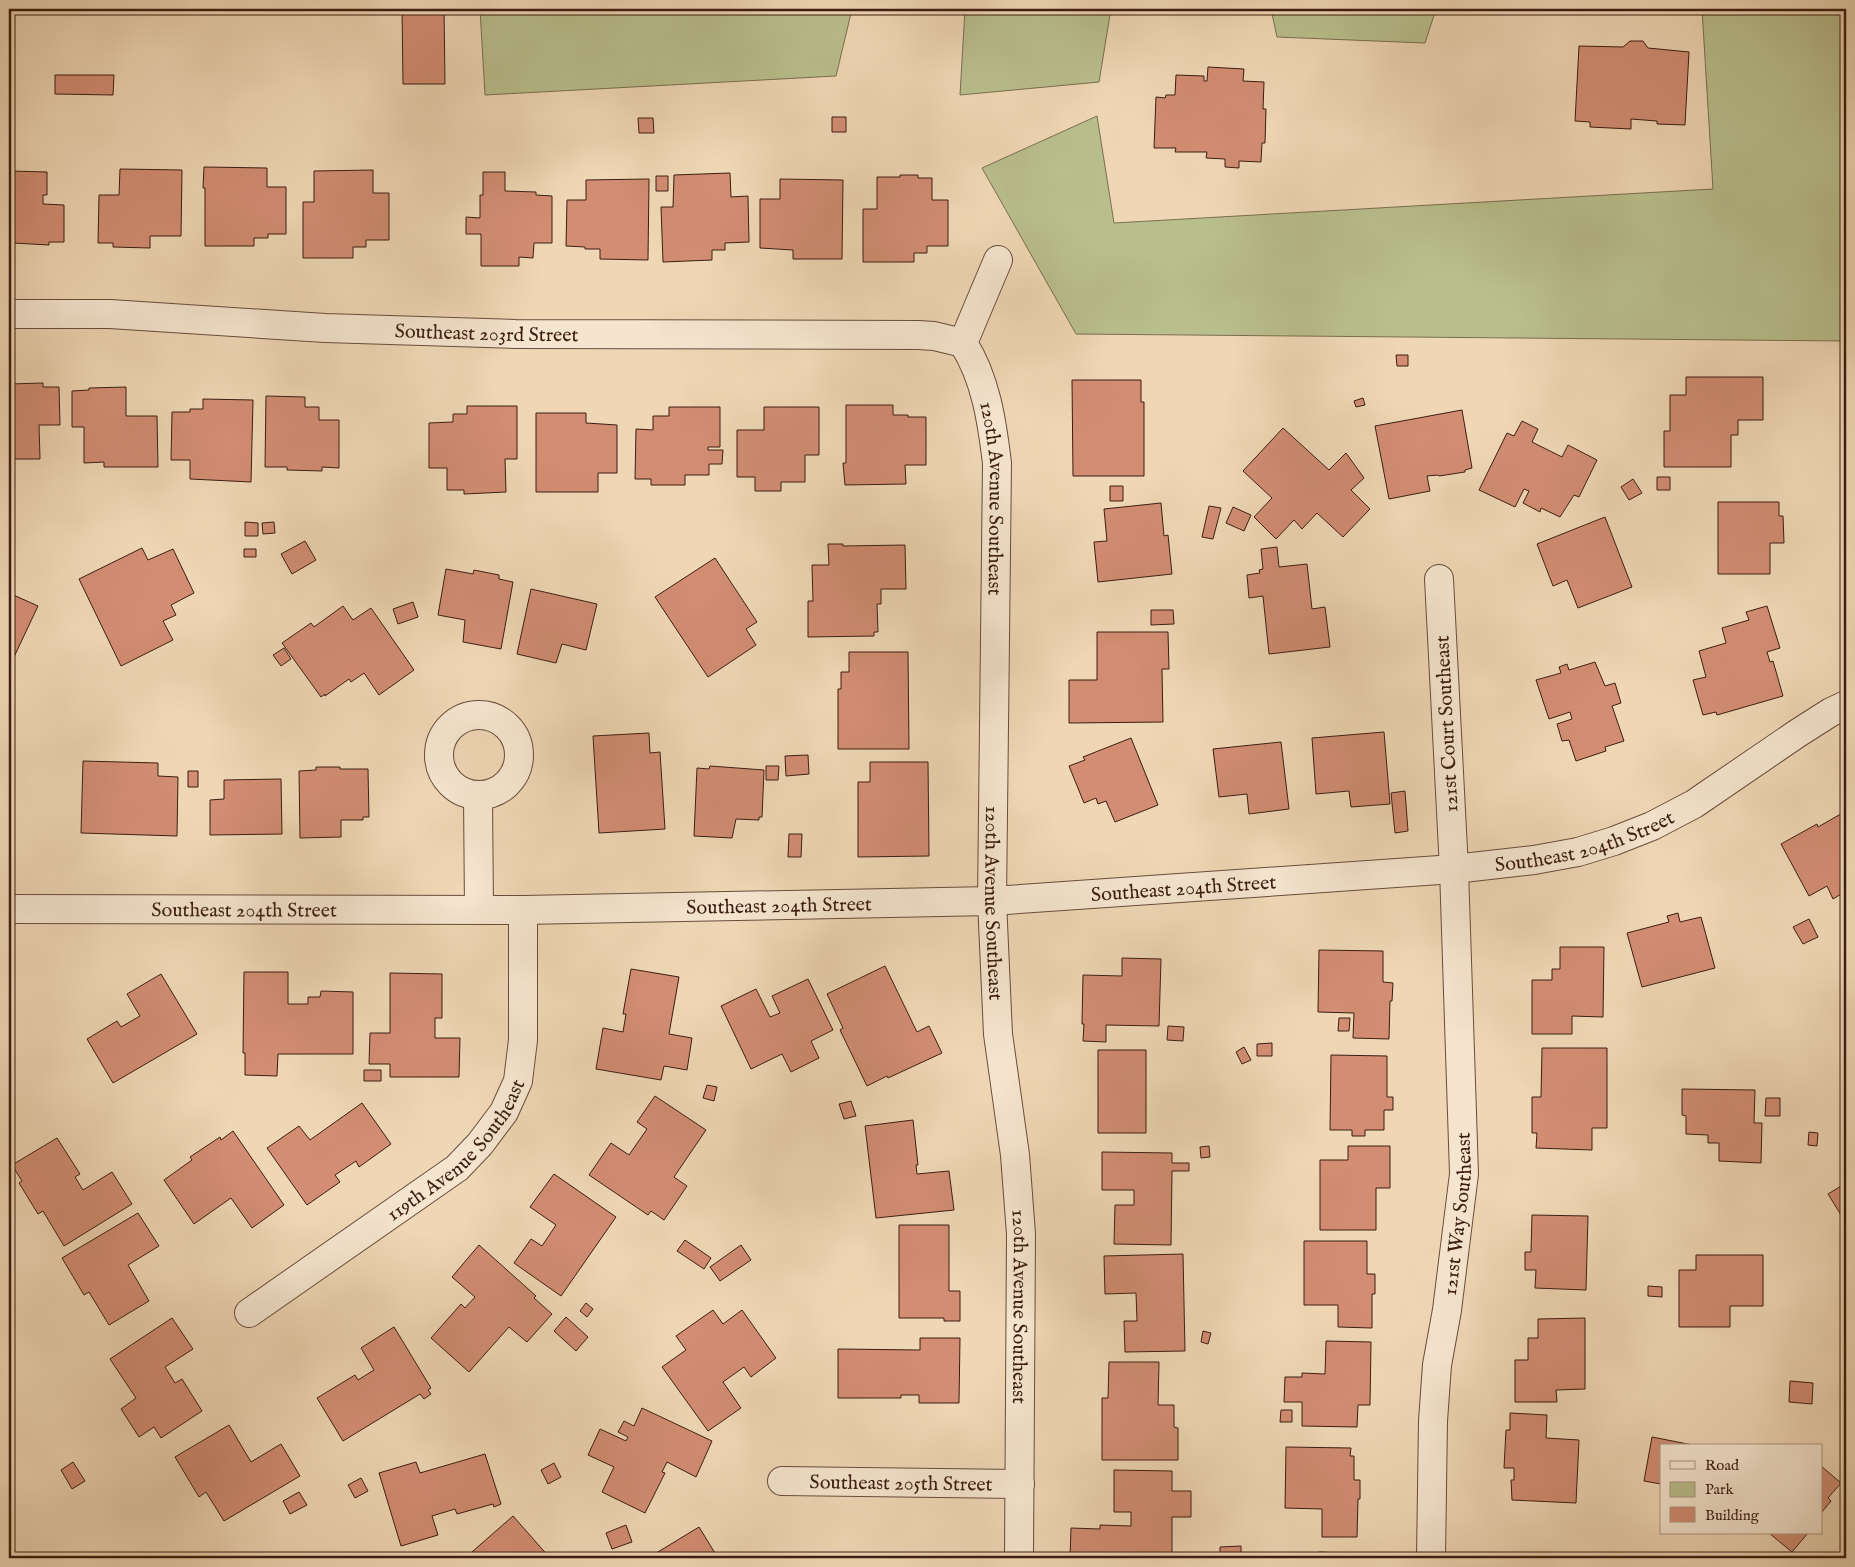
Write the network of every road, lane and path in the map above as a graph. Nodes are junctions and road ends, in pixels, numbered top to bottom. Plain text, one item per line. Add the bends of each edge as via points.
1 (998, 260) dead end
2 (9, 314) edge
3 (963, 343) junction
4 (1438, 579) dead end
5 (1846, 705) edge
6 (478, 796) dead end
7 (1454, 868) junction
8 (992, 902) junction
9 (9, 908) edge
10 (479, 910) junction
11 (523, 910) junction
12 (249, 1312) dead end
13 (782, 1481) dead end
14 (1020, 1484) junction
15 (1019, 1558) edge
16 (1431, 1558) edge

1 - 3 street
2 - 3 street, Southeast 203rd Street via 110,314 325,328 514,334 918,334
3 - 8 street, 120th Avenue Southeast via 984,389 997,463
4 - 7 street, 121st Court Southeast
5 - 7 street, Southeast 204th Street via 1798,733 1694,804 1652,826 1578,852
6 - 10 street
7 - 8 street, Southeast 204th Street
7 - 16 street, 121st Way Southeast via 1464,1174 1432,1421
8 - 11 street, Southeast 204th Street
8 - 14 street, 120th Avenue Southeast via 998,1034 1016,1156 1021,1234
9 - 10 street, Southeast 204th Street
10 - 11 street, Southeast 204th Street
11 - 12 street, 119th Avenue Southeast via 523,1040 518,1081 504,1112 457,1168
13 - 14 street, Southeast 205th Street
14 - 15 street, 120th Avenue Southeast

